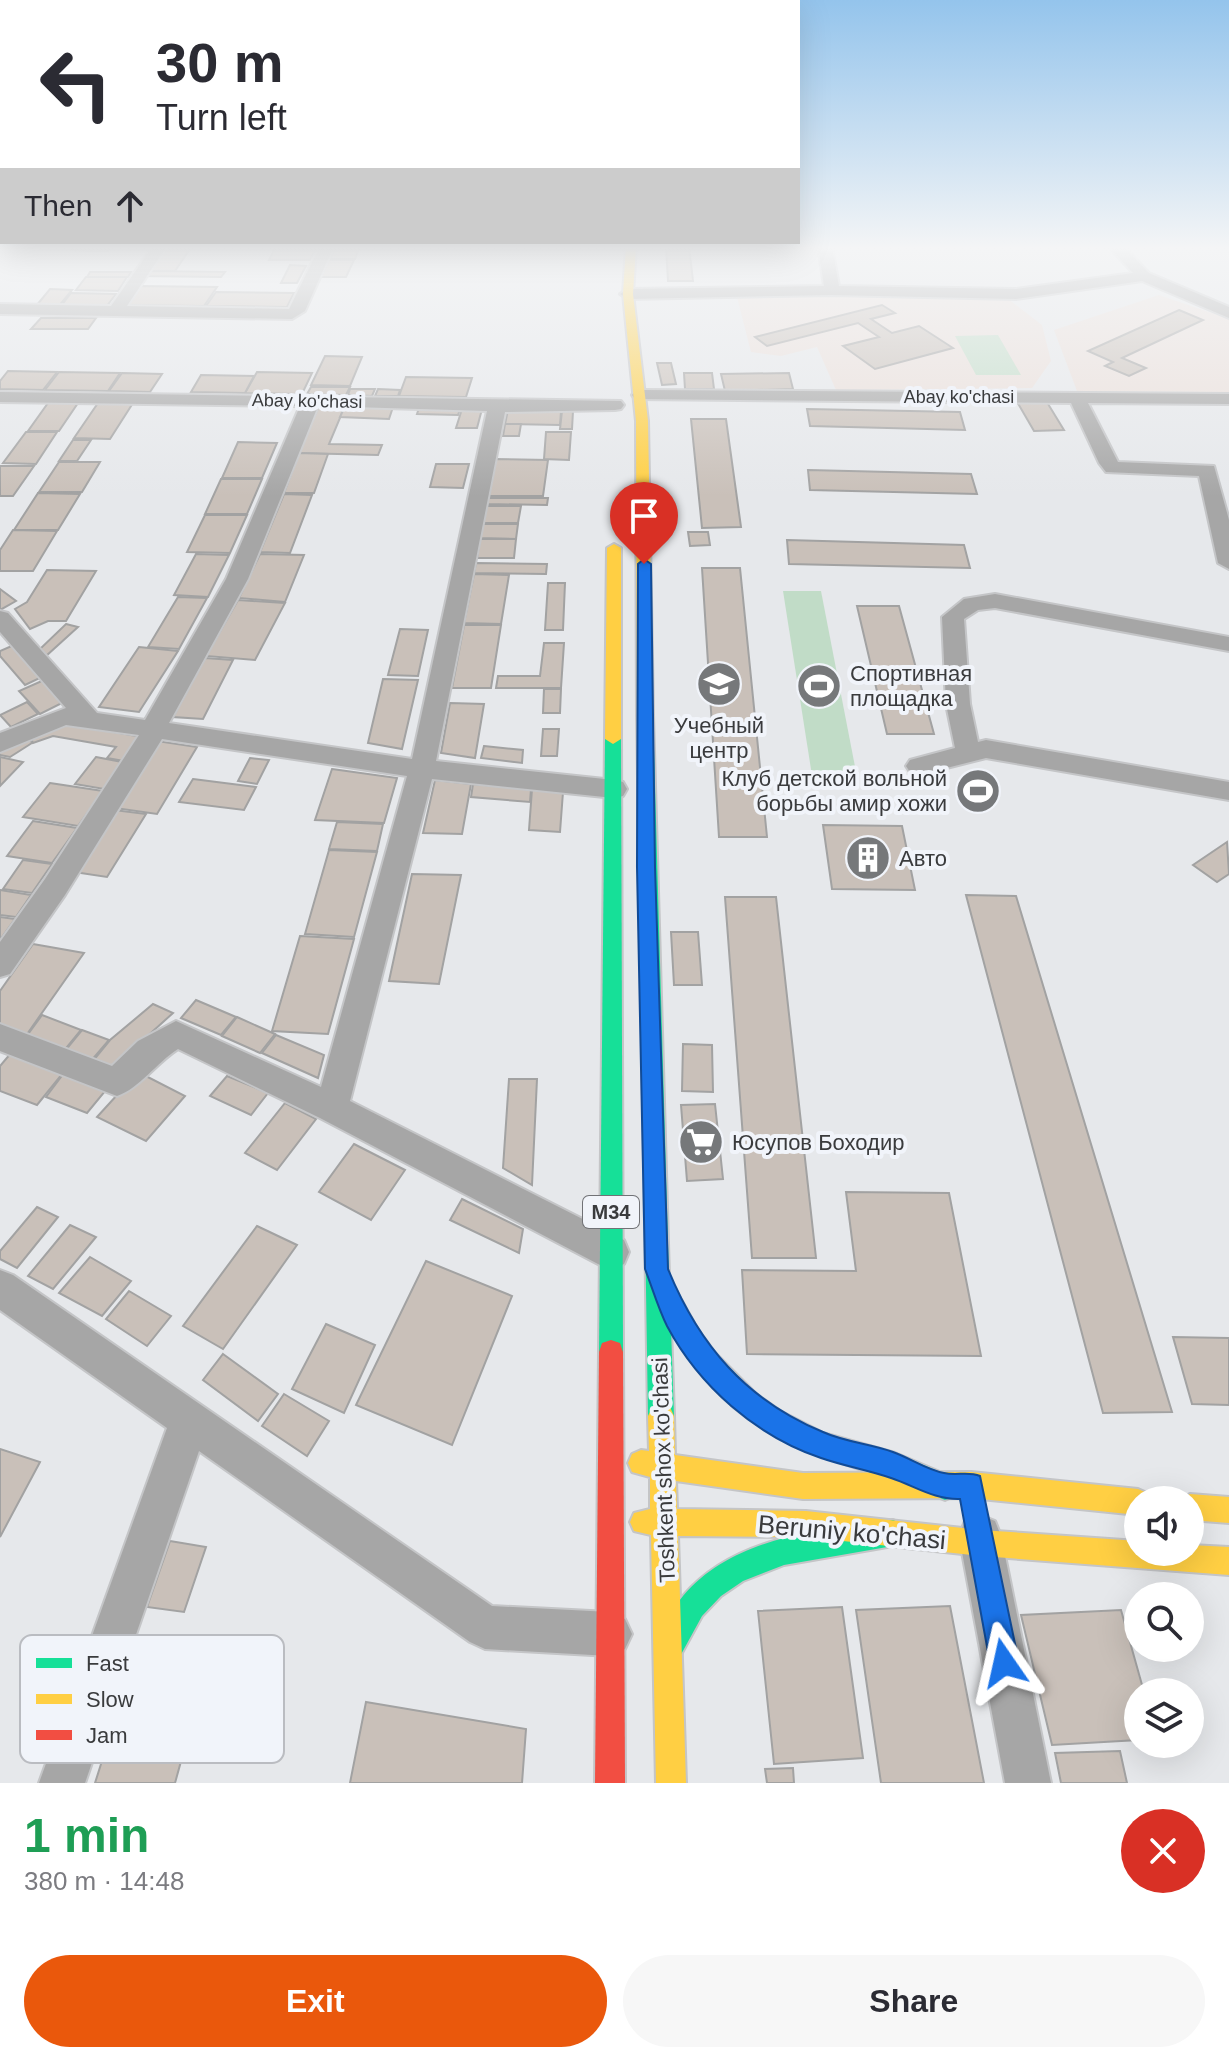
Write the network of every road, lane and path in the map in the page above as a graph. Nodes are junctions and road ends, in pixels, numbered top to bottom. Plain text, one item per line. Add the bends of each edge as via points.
1 (632, 329) edge
2 (0, 397) edge
3 (1077, 398) junction
4 (1229, 399) edge
5 (614, 400) joint
6 (641, 400) junction
7 (311, 401) junction
8 (497, 405) junction
9 (614, 525) dead end
10 (1228, 554) edge
11 (0, 618) edge
12 (1229, 644) edge
13 (89, 719) junction
14 (156, 729) junction
15 (0, 743) edge
16 (968, 753) junction
17 (919, 766) dead end
18 (422, 769) junction
19 (614, 789) junction
20 (1229, 791) edge
21 (613, 865) junction
22 (646, 867) junction
23 (0, 965) edge
24 (0, 1037) edge
25 (332, 1108) junction
26 (611, 1252) junction
27 (657, 1269) junction
28 (0, 1288) edge
29 (189, 1423) junction
30 (614, 1461) junction
31 (662, 1464) junction
32 (958, 1486) junction
33 (1124, 1501) edge
34 (1204, 1508) edge
35 (1229, 1510) edge
36 (666, 1522) junction
37 (611, 1523) junction
38 (893, 1533) junction
39 (981, 1543) junction
40 (1229, 1561) edge
41 (610, 1634) junction
42 (114, 1635) edge
43 (668, 1650) junction
44 (69, 1763) edge
45 (62, 1783) edge
46 (610, 1783) edge
47 (671, 1783) edge
48 (1028, 1783) edge

1 - 6 main road, Toshkent shox ko'chasi / M34
2 - 7 street, Abay ko'chasi
3 - 4 street, Abay ko'chasi
3 - 6 street, Abay ko'chasi
3 - 10 street via 1113,468 1207,470
5 - 6 main road
5 - 8 street, Abay ko'chasi via 562,408
6 - 22 main road, Toshkent shox ko'chasi / M34
7 - 8 street, Abay ko'chasi
7 - 14 street via 237,579 157,718
8 - 18 street
9 - 19 main road, M34
11 - 13 street
12 - 16 street via 995,601 972,604 953,617 957,690
13 - 14 street
13 - 15 street via 64,716
14 - 18 street
14 - 23 street
16 - 17 street
16 - 20 street via 986,749
18 - 19 street
18 - 25 street
19 - 21 main road, M34
21 - 22 main road
21 - 26 main road, M34
22 - 27 main road, Toshkent shox ko'chasi / M34
24 - 25 street via 117,1082 176,1034
25 - 26 street
26 - 30 main road, M34
27 - 31 main road, Toshkent shox ko'chasi / M34
27 - 32 main road via 675,1316 697,1351 743,1401 821,1445
28 - 29 street
29 - 41 street via 485,1627
29 - 42 street
30 - 31 main road, Beruniy ko'chasi
30 - 37 main road, M34
31 - 32 main road, Beruniy ko'chasi via 803,1486
31 - 36 main road, Toshkent shox ko'chasi / M34
32 - 33 main road, Beruniy ko'chasi
32 - 39 street
34 - 35 main road
36 - 37 main road, Beruniy ko'chasi
36 - 38 main road, Beruniy ko'chasi via 806,1524
36 - 43 main road, Toshkent shox ko'chasi / M34
37 - 41 main road, M34
38 - 39 main road, Beruniy ko'chasi
38 - 43 main road via 771,1554 747,1564 695,1602
39 - 40 main road, Beruniy ko'chasi
39 - 48 street
41 - 46 main road, M34
43 - 47 main road, Toshkent shox ko'chasi / M34
44 - 45 street

